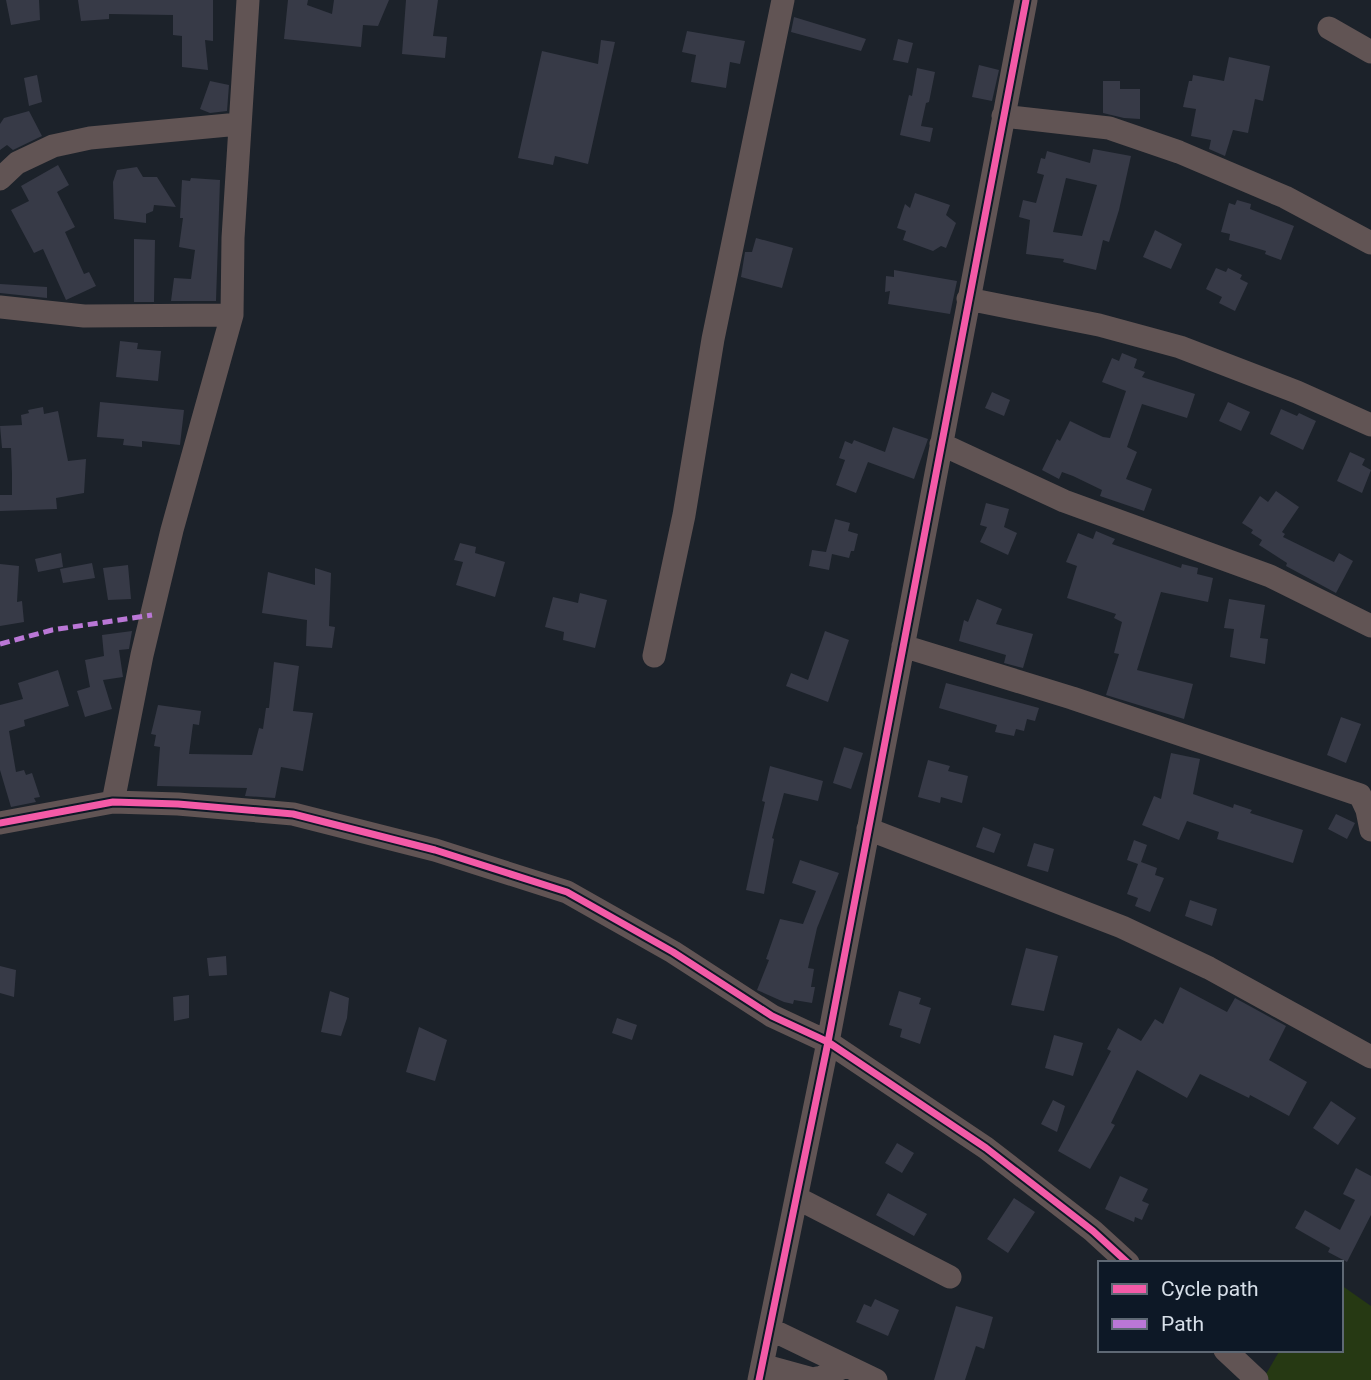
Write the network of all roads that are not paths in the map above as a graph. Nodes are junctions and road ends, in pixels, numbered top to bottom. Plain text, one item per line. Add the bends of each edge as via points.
1 (248, 0) edge
2 (783, 0) edge
3 (1026, 0) edge
4 (1329, 28) dead end
5 (1371, 52) edge
6 (1003, 116) junction
7 (239, 124) junction
8 (0, 179) edge
9 (1371, 243) edge
10 (968, 299) junction
11 (0, 307) edge
12 (232, 315) junction
13 (1371, 425) edge
14 (941, 444) junction
15 (1371, 626) edge
16 (903, 646) junction
17 (654, 656) dead end
18 (113, 802) junction
19 (0, 823) edge
20 (868, 829) junction
21 (1371, 830) edge
22 (828, 1042) junction
23 (1371, 1056) edge
24 (797, 1198) junction
25 (1126, 1261) edge
26 (950, 1277) dead end
27 (770, 1329) junction
28 (1227, 1352) edge
29 (846, 1366) junction
30 (761, 1373) edge
31 (876, 1380) edge
32 (1257, 1380) edge

1 - 7 street
2 - 17 street
3 - 6 street
4 - 5 street
6 - 9 street via 1109,128 1179,152 1285,197
6 - 10 street
7 - 8 street via 90,138 53,146 17,163
7 - 12 street
10 - 13 street via 1099,325 1180,347
10 - 14 street
11 - 12 street via 84,316
12 - 18 street via 163,567
14 - 15 street via 1065,501 1270,576
14 - 16 street
16 - 20 street
16 - 21 street via 1360,795
18 - 19 street
18 - 22 street via 293,814 435,850 567,892 673,952 772,1016
20 - 22 street
20 - 23 street via 1122,927 1209,968
22 - 24 street
22 - 25 street via 986,1148
24 - 26 street
24 - 27 street
27 - 29 street
27 - 30 street
28 - 32 street
29 - 30 street via 813,1379
29 - 31 street

